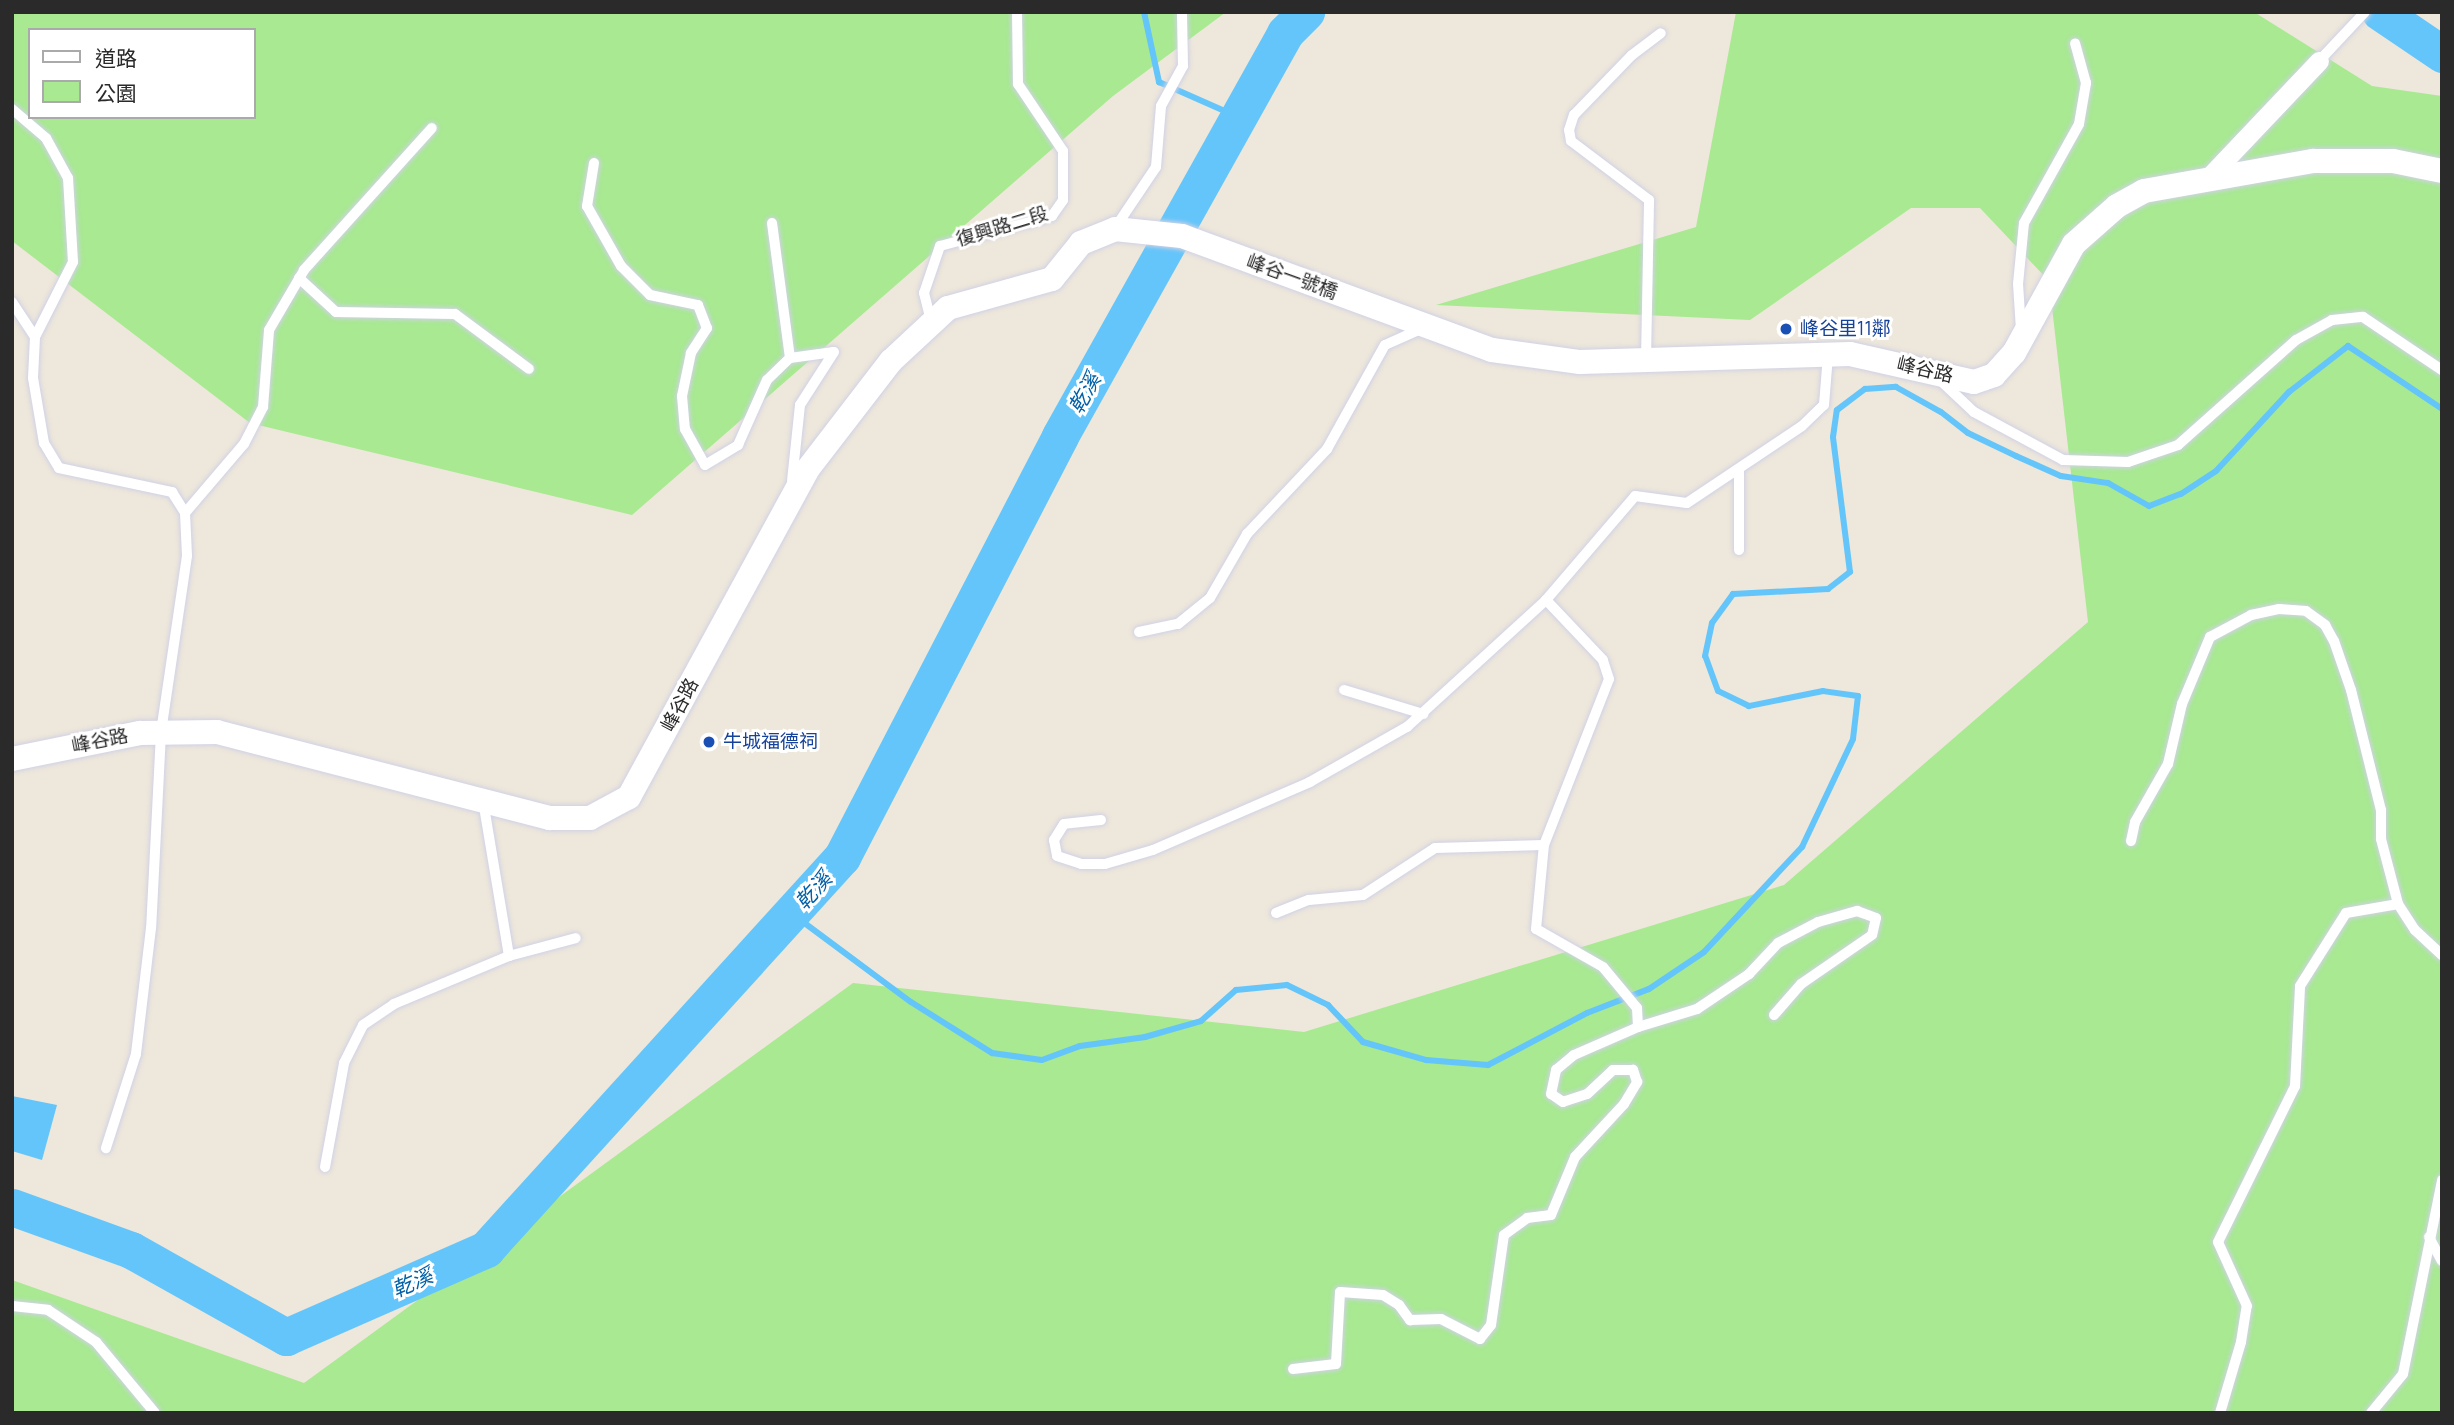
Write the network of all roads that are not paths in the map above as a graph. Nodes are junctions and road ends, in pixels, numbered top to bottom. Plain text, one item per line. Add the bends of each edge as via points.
1 (1017, 12) edge
2 (1182, 12) edge
3 (2365, 12) edge
4 (1661, 33) dead end
5 (2075, 43) dead end
6 (2319, 61) joint
7 (12, 109) edge
8 (432, 128) dead end
9 (594, 163) dead end
10 (2442, 171) edge
11 (2206, 180) junction
12 (772, 223) dead end
13 (1116, 229) junction
14 (1182, 236) joint
15 (299, 278) junction
16 (12, 302) edge
17 (1402, 317) joint
18 (932, 323) junction
19 (1427, 326) junction
20 (35, 337) junction
21 (2022, 339) junction
22 (1828, 355) junction
23 (790, 358) junction
24 (1646, 360) junction
25 (529, 369) dead end
26 (2442, 370) edge
27 (1930, 371) junction
28 (1739, 470) junction
29 (790, 498) junction
30 (185, 513) junction
31 (1739, 550) dead end
32 (1546, 600) junction
33 (1139, 632) dead end
34 (1344, 690) dead end
35 (1423, 714) junction
36 (161, 733) junction
37 (12, 759) edge
38 (483, 801) junction
39 (1101, 820) dead end
40 (2131, 841) dead end
41 (1544, 845) junction
42 (2398, 904) junction
43 (1276, 913) dead end
44 (576, 938) dead end
45 (2442, 955) edge
46 (509, 956) junction
47 (1774, 1015) dead end
48 (1638, 1027) junction
49 (106, 1148) dead end
50 (325, 1167) dead end
51 (2442, 1180) edge
52 (2428, 1237) junction
53 (2442, 1261) edge
54 (12, 1306) edge
55 (1293, 1369) dead end
56 (155, 1413) edge
57 (2220, 1413) edge
58 (2371, 1413) edge

1 - 18 lane, 復興路二段 via 1018,84 1063,151 1063,200 1052,216 940,246 924,293
2 - 13 lane via 1183,66 1157,123 1156,167
3 - 6 lane
4 - 24 lane via 1632,55 1574,115 1569,130 1571,141 1649,200
5 - 21 lane via 2086,83 2078,124 2024,223 2018,284
6 - 11 street
7 - 20 lane via 46,138 68,178 73,262
8 - 15 lane
9 - 23 lane via 587,206 602,239 650,295 698,305 707,328 691,353 682,396 685,429 705,465 738,445 768,380
10 - 11 street, 峰谷路 via 2393,161 2314,161
11 - 21 street, 峰谷路 via 2144,191 2117,206 2074,244
12 - 23 lane
13 - 14 street, 峰谷路
13 - 18 street, 峰谷路 via 1081,243 1052,279 948,308
14 - 17 street, 峰谷一號橋
15 - 25 lane via 336,312 455,314
15 - 30 lane via 269,330 263,407 244,444
16 - 20 lane
17 - 19 street, 峰谷路
18 - 29 street, 峰谷路 via 862,394
19 - 24 street, 峰谷路 via 1492,350 1580,362
19 - 33 lane via 1385,345 1327,449 1247,534 1210,598 1178,624
20 - 30 lane via 33,378 44,443 59,468 172,492
21 - 27 street, 峰谷路 via 1994,375 1974,382
22 - 24 street, 峰谷路
22 - 27 street, 峰谷路 via 1850,354
22 - 28 lane via 1824,405
23 - 29 lane via 834,352 800,405
26 - 27 lane via 2363,317 2332,320 2296,340 2178,445 2128,462 2063,460 1974,412
28 - 31 lane
28 - 32 lane via 1687,503 1635,496
29 - 38 street, 峰谷路 via 629,797 590,818 550,818
30 - 36 lane via 187,556
32 - 35 lane
32 - 41 lane via 1603,660 1609,679
34 - 35 lane
35 - 39 lane via 1310,782 1153,850 1105,864 1081,864 1057,856 1054,840 1064,824
36 - 37 street, 峰谷路
36 - 38 street, 峰谷路 via 228,734
36 - 49 lane via 151,928 136,1054
38 - 46 lane
40 - 42 lane via 2135,822 2168,764 2182,704 2210,637 2251,615 2279,609 2306,611 2325,625 2351,690 2381,810 2381,839
41 - 43 lane via 1435,848 1363,895 1310,900
41 - 48 lane via 1536,929 1603,967 1637,1008
42 - 45 lane via 2415,930
42 - 57 lane via 2346,914 2300,986 2295,1086 2218,1242 2246,1306 2241,1342
44 - 46 lane
46 - 50 lane via 394,1004 363,1025 344,1063
47 - 48 lane via 1801,984 1872,935 1876,918 1857,911 1818,922 1778,943 1749,974 1697,1009
48 - 55 lane via 1574,1055 1556,1070 1550,1094 1563,1102 1587,1094 1614,1070 1633,1070 1637,1082 1624,1104 1575,1157 1551,1215 1527,1218 1504,1235 1491,1325 1480,1339 1441,1319 1409,1320 1399,1305 1382,1295 1340,1292 1336,1364
51 - 52 lane
52 - 53 lane
52 - 58 lane via 2403,1374
54 - 56 lane via 48,1310 96,1342

